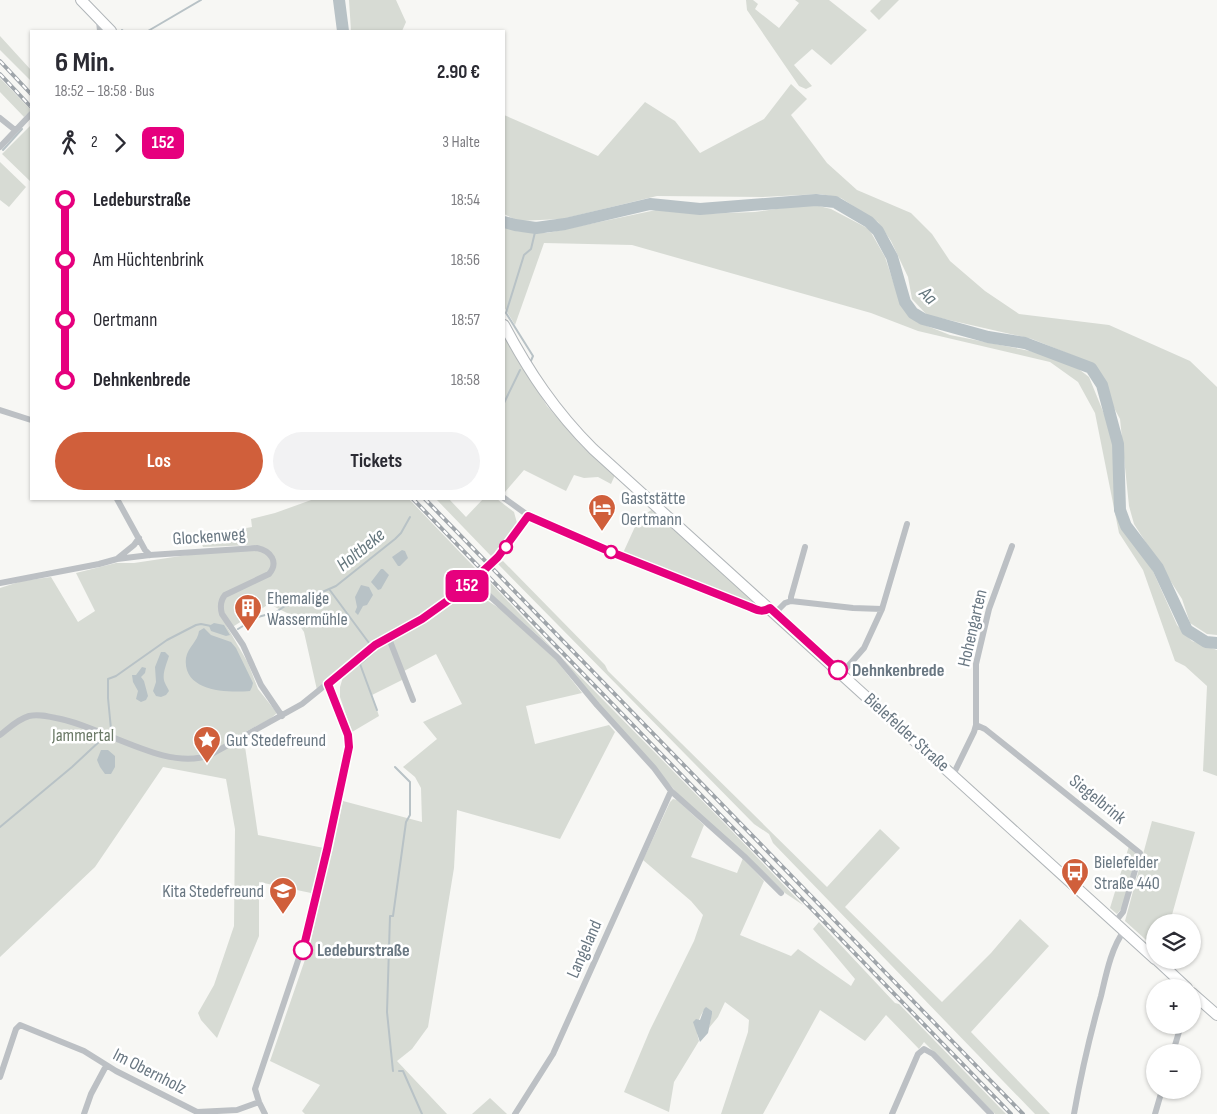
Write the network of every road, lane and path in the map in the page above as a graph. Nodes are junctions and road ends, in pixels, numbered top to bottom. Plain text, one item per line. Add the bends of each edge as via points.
1 (81, 0) edge
2 (100, 26) edge
3 (30, 115) edge
4 (0, 118) edge
5 (15, 130) junction
6 (0, 147) edge
7 (505, 327) edge
8 (0, 410) edge
9 (30, 420) edge
10 (505, 499) edge
11 (119, 500) edge
12 (528, 516) junction
13 (907, 524) dead end
14 (139, 538) junction
15 (1012, 546) dead end
16 (806, 547) dead end
17 (150, 554) junction
18 (117, 559) junction
19 (473, 581) junction
20 (0, 583) edge
21 (791, 602) junction
22 (882, 609) junction
23 (772, 611) junction
24 (388, 636) junction
25 (842, 674) junction
26 (328, 684) junction
27 (413, 700) dead end
28 (282, 716) junction
29 (976, 726) junction
30 (0, 735) edge
31 (953, 775) junction
32 (671, 791) junction
33 (781, 893) dead end
34 (1115, 922) junction
35 (1124, 931) junction
36 (1146, 950) edge
37 (1167, 969) edge
38 (1177, 979) edge
39 (1201, 1002) edge
40 (1217, 1015) edge
41 (106, 1066) junction
42 (0, 1077) edge
43 (1159, 1099) edge
44 (259, 1102) junction
45 (205, 1113) edge
46 (84, 1114) edge
47 (265, 1114) edge
48 (515, 1114) edge
49 (892, 1114) edge
50 (991, 1114) edge
51 (1074, 1114) edge
52 (1155, 1114) edge

1 - 2 main road
3 - 5 street
4 - 5 street
5 - 6 street
7 - 23 main road, Bielefelder Straße via 536,381 575,431
8 - 9 street
10 - 12 street
11 - 14 street
12 - 19 street via 498,557
12 - 23 street via 760,612
13 - 22 street
14 - 17 street
14 - 18 street, Glockenweg
15 - 29 street, Hohengarten via 989,609 976,664
16 - 21 street
17 - 18 street, Glockenweg
17 - 28 street, Glockenweg via 257,548 271,555 274,567 269,574 230,591 223,598 220,610
18 - 20 street, Glockenweg
19 - 24 street via 422,619
19 - 32 street via 558,658
21 - 22 street
21 - 23 street
22 - 25 street via 864,648
23 - 25 main road, Bielefelder Straße
24 - 26 street
24 - 27 street
25 - 31 main road, Bielefelder Straße
26 - 28 street
26 - 44 street via 348,735 349,747 308,931 255,1089
28 - 30 street via 200,760 169,758 82,724 45,716 27,716
29 - 31 street, Hohengarten
29 - 34 street, Siegelbrink via 985,729 1140,853 1123,912
31 - 34 main road, Bielefelder Straße
32 - 33 street
32 - 48 street, Langeland via 553,1054
34 - 35 main road, Bielefelder Straße
35 - 36 main road, Bielefelder Straße
35 - 51 street via 1104,982
37 - 38 main road, Bielefelder Straße
39 - 40 main road
41 - 42 street, Im Obernholz via 84,1051 20,1025
41 - 45 street, Im Obernholz via 197,1112
41 - 46 street
43 - 52 street
44 - 45 street, Im Obernholz via 237,1110
44 - 47 street
49 - 50 street via 918,1054 924,1049 933,1054

